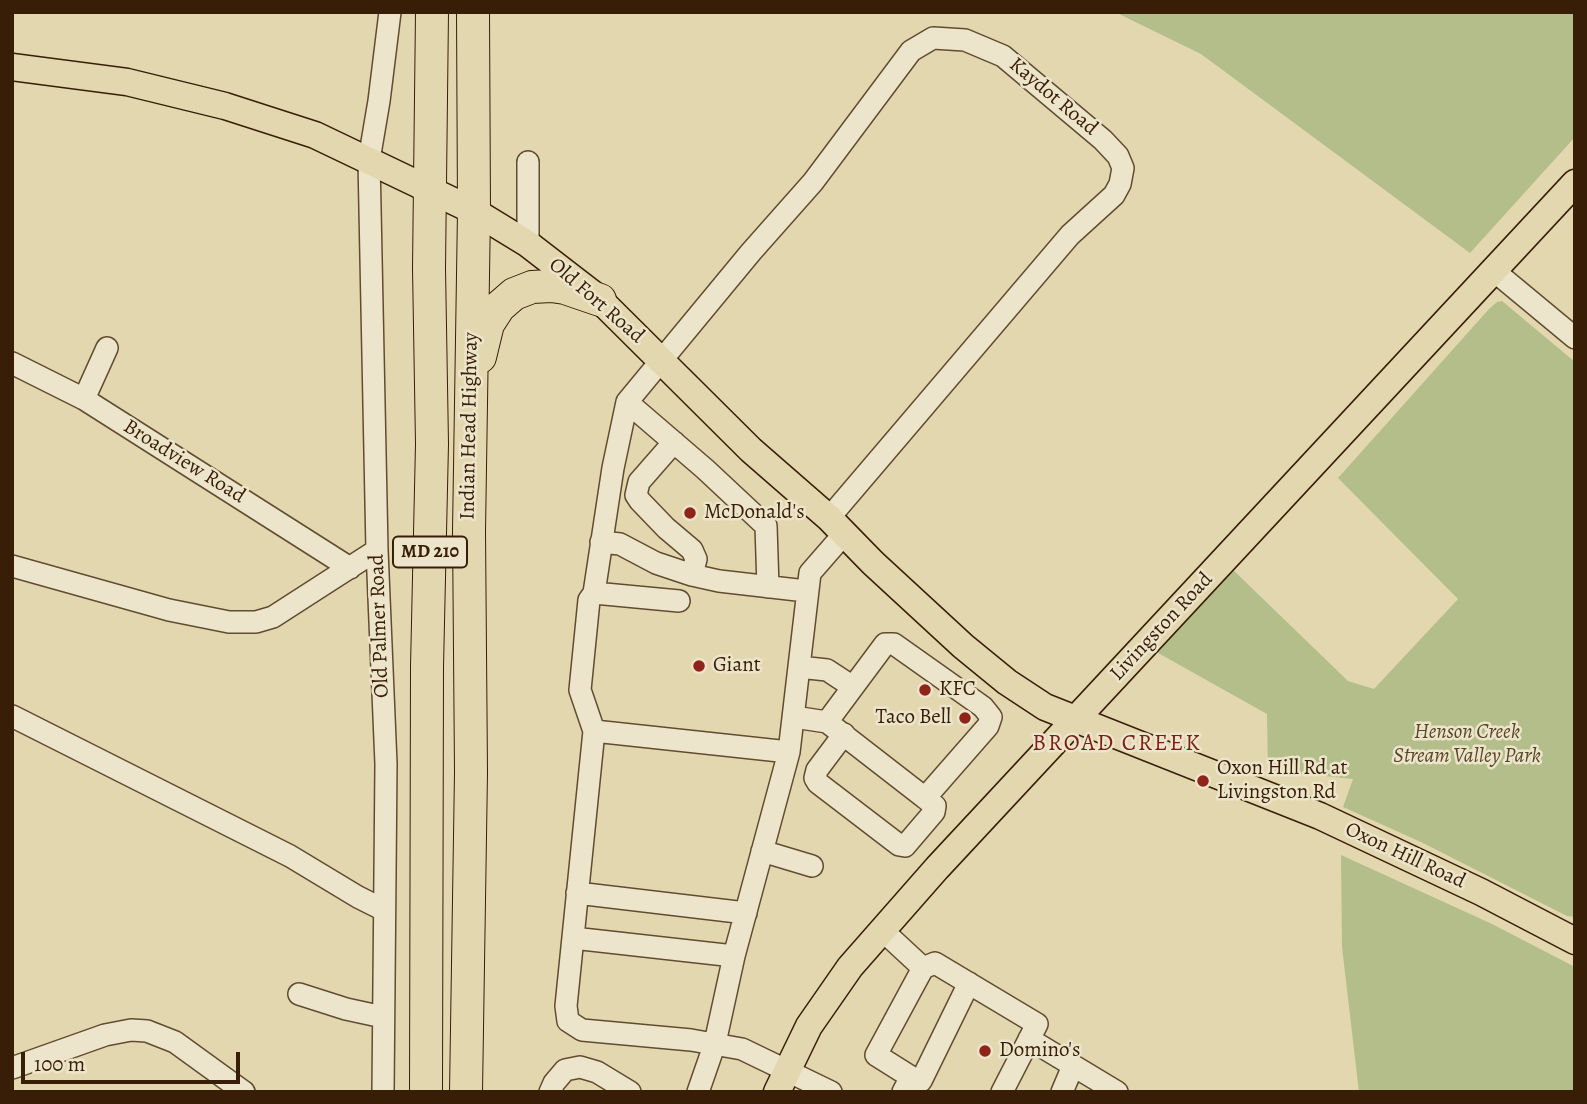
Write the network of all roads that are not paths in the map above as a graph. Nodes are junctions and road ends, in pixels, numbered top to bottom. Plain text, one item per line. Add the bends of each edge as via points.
1 (390, 12) edge
2 (432, 12) edge
3 (473, 12) edge
4 (12, 67) edge
5 (369, 160) junction
6 (528, 162) dead end
7 (1575, 183) edge
8 (430, 188) junction
9 (474, 211) junction
10 (528, 244) junction
11 (1493, 270) junction
12 (600, 300) junction
13 (1575, 338) edge
14 (107, 348) dead end
15 (663, 360) junction
16 (12, 363) edge
17 (84, 398) junction
18 (627, 402) junction
19 (471, 420) junction
20 (674, 442) junction
21 (837, 526) junction
22 (601, 542) junction
23 (377, 550) junction
24 (12, 566) edge
25 (350, 568) junction
26 (692, 575) junction
27 (768, 587) junction
28 (806, 591) junction
29 (594, 593) junction
30 (679, 601) dead end
31 (799, 667) junction
32 (853, 687) junction
33 (12, 716) edge
34 (794, 717) junction
35 (1074, 721) junction
36 (835, 728) junction
37 (594, 730) junction
38 (789, 752) junction
39 (925, 798) junction
40 (762, 851) junction
41 (812, 866) dead end
42 (577, 893) junction
43 (384, 910) junction
44 (746, 913) junction
45 (882, 930) junction
46 (573, 938) junction
47 (1575, 941) edge
48 (734, 956) junction
49 (923, 968) junction
50 (969, 983) junction
51 (299, 994) dead end
52 (383, 1017) junction
53 (1029, 1040) junction
54 (715, 1043) junction
55 (1073, 1066) junction
56 (12, 1068) edge
57 (782, 1081) edge
58 (907, 1084) edge
59 (244, 1092) edge
60 (383, 1092) edge
61 (426, 1092) edge
62 (466, 1092) edge
63 (550, 1092) edge
64 (630, 1092) edge
65 (698, 1092) edge
66 (831, 1092) edge
67 (1002, 1092) edge
68 (1062, 1092) edge
69 (1117, 1092) edge

1 - 5 street, Old Palmer Road
2 - 8 highway, Indian Head Highway / MD 210
3 - 9 highway, Indian Head Highway / MD 210
4 - 5 main road, Old Fort Road via 127,82 183,95 315,135
5 - 8 main road, Old Fort Road
5 - 23 street, Old Palmer Road
6 - 10 street
7 - 11 main road, Livingston Road
8 - 9 main road, Old Fort Road
8 - 61 highway, Indian Head Highway / MD 210
9 - 10 main road, Old Fort Road
9 - 19 highway, Indian Head Highway / MD 210
10 - 12 main road, Old Fort Road
11 - 13 street
11 - 35 main road, Livingston Road
12 - 15 main road, Old Fort Road
12 - 19 highway via 565,288 531,287 499,307 481,347
14 - 17 street
15 - 18 street
15 - 21 main road, Old Fort Road via 751,450
15 - 21 street, Kaydot Road via 813,183 911,51 933,38 965,40 1003,56 1103,140 1123,169 1114,195 1070,235
16 - 17 street, Broadview Road
17 - 25 street, Broadview Road
18 - 20 street
18 - 22 street
19 - 62 highway, Indian Head Highway / MD 210
20 - 26 street via 639,482 636,495 692,550 696,559
20 - 27 street via 766,526
21 - 28 street via 810,573
21 - 35 main road, Old Fort Road via 1007,682
22 - 26 street via 620,544
22 - 29 street
23 - 25 street
23 - 43 street, Old Palmer Road via 386,764
24 - 25 street via 229,622 273,617
26 - 27 street
27 - 28 street
28 - 31 street
29 - 30 street
29 - 37 street via 589,600 580,690
31 - 32 street via 827,670
31 - 34 street
32 - 36 street
32 - 39 street via 885,644 894,644 991,717
33 - 43 street via 290,856
34 - 36 street
34 - 38 street
35 - 45 main road, Livingston Road
35 - 47 main road, Oxon Hill Road via 1320,816
36 - 39 street
36 - 39 street via 817,770 818,783 905,846 934,812 935,806
37 - 38 street
37 - 42 street
38 - 40 street
40 - 41 street
40 - 44 street
42 - 44 street
42 - 46 street
43 - 52 street, Old Palmer Road
44 - 48 street
45 - 49 street
45 - 57 main road, Livingston Road via 830,992
46 - 48 street
46 - 54 street via 568,1021 582,1030
48 - 54 street
49 - 50 street via 935,962
49 - 58 street via 877,1055
50 - 53 street via 1037,1024
50 - 58 street via 921,1081
51 - 52 street
52 - 60 street, Old Palmer Road
53 - 55 street
53 - 67 street
54 - 57 street via 742,1049
54 - 65 street
55 - 68 street
55 - 69 street
56 - 59 street via 105,1035 147,1031 174,1042
57 - 66 street
63 - 64 street via 565,1070 580,1067

